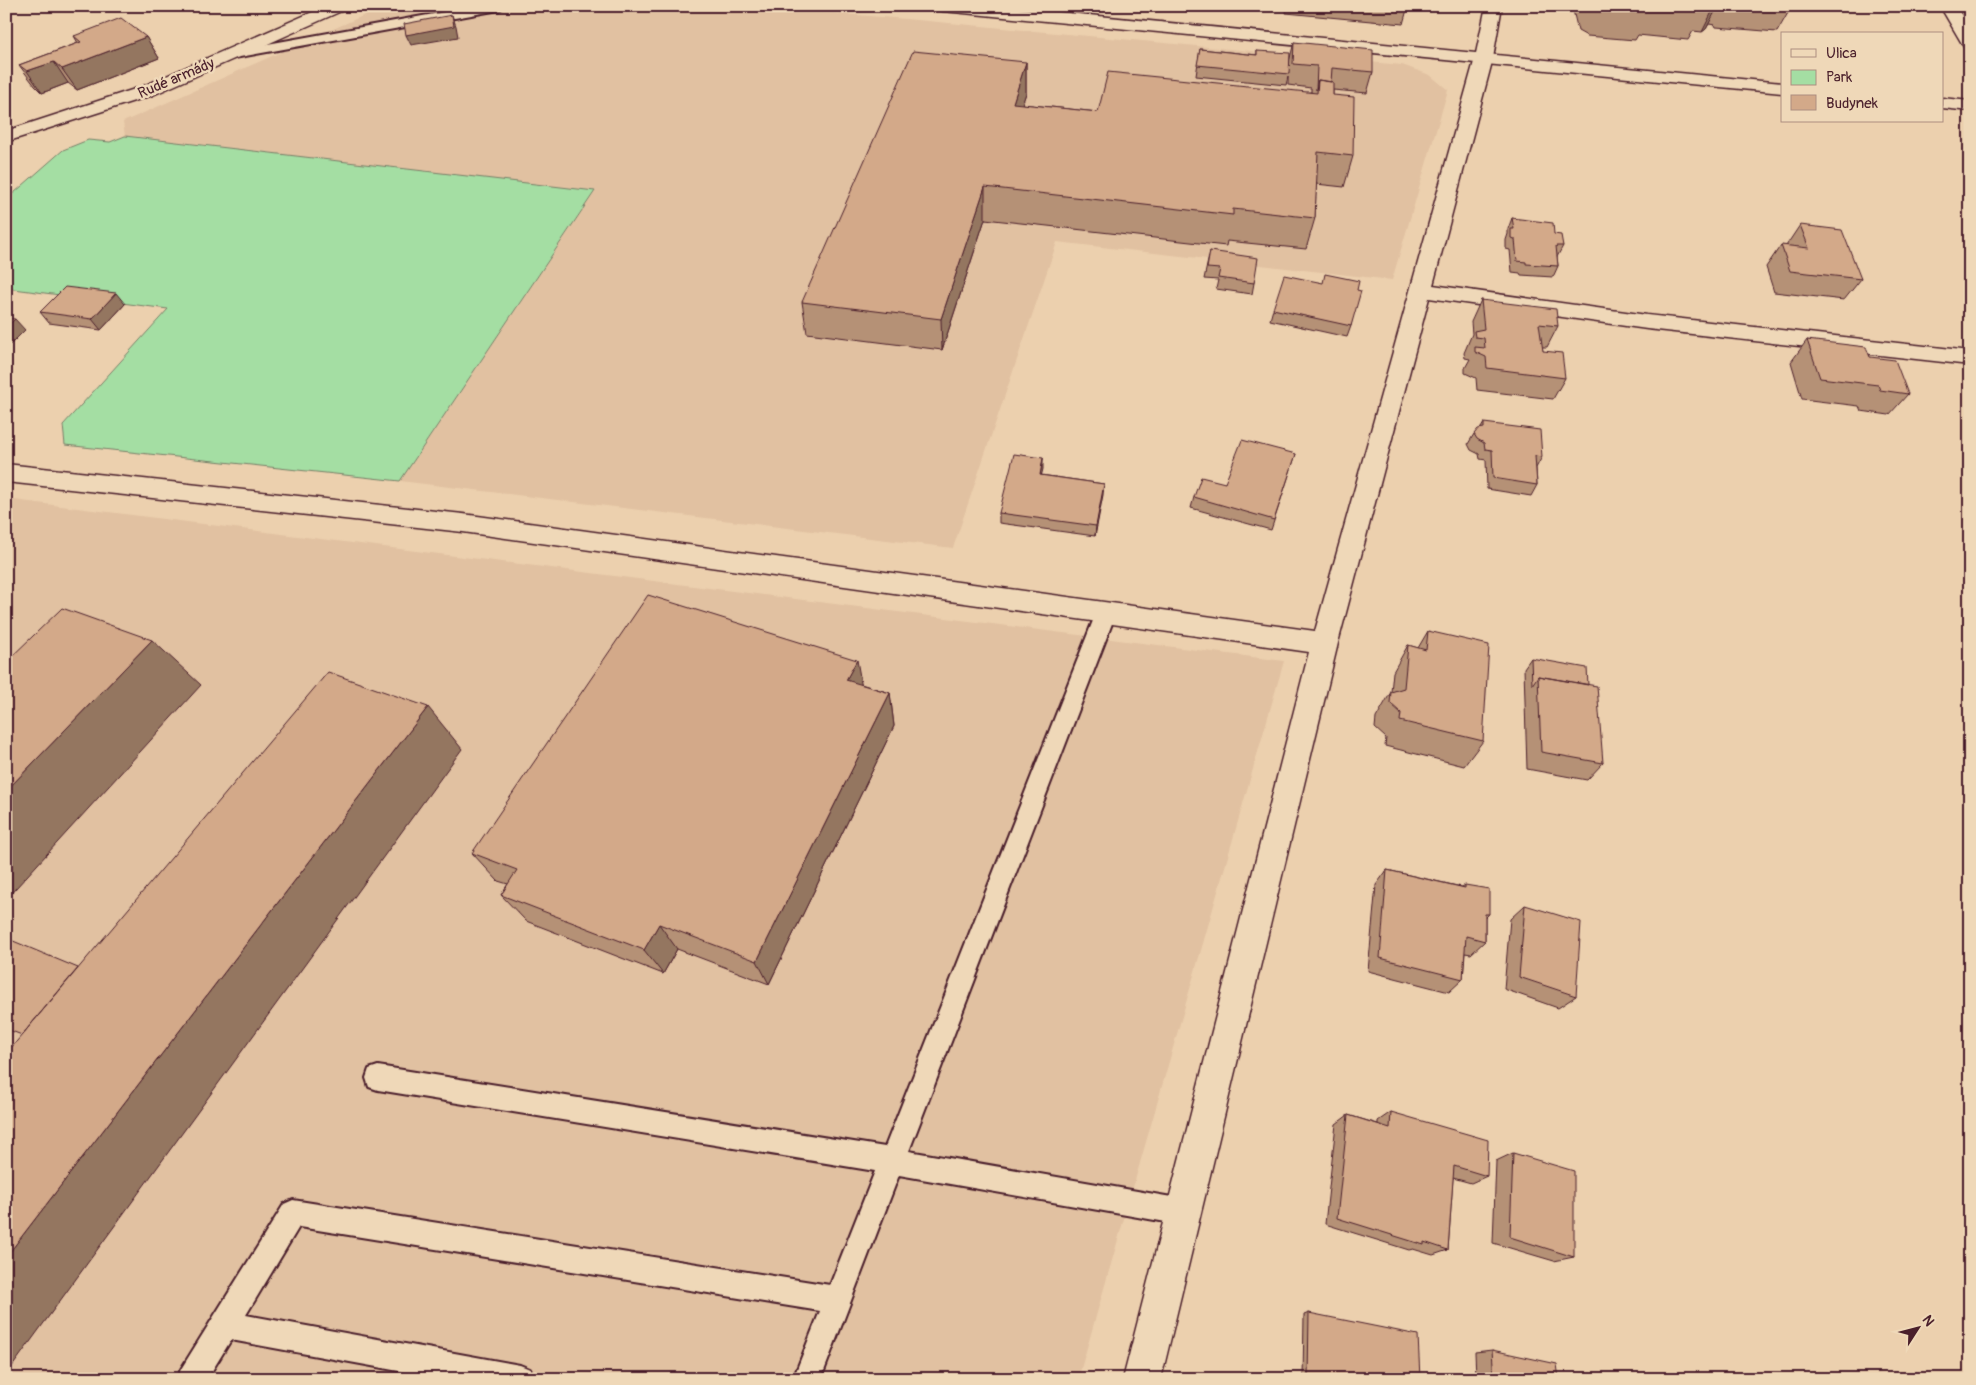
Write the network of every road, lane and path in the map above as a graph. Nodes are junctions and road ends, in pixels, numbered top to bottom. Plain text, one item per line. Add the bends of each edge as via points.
1 (340, 6) edge
2 (499, 6) edge
3 (943, 6) edge
4 (1494, 6) edge
5 (1948, 6) edge
6 (1970, 43) edge
7 (230, 55) junction
8 (1484, 58) junction
9 (1781, 88) edge
10 (1944, 103) edge
11 (1970, 106) edge
12 (6, 137) edge
13 (1421, 290) junction
14 (1970, 358) edge
15 (6, 473) edge
16 (1106, 613) junction
17 (1325, 643) junction
18 (378, 1078) dead end
19 (892, 1161) junction
20 (1183, 1212) junction
21 (838, 1300) junction
22 (224, 1325) junction
23 (191, 1379) edge
24 (520, 1379) edge
25 (807, 1379) edge
26 (1142, 1379) edge

1 - 7 street, Rudé armády
2 - 7 lane
3 - 8 street
4 - 8 street
5 - 6 street
7 - 12 street, Rudé armády via 147,91
8 - 9 street
8 - 13 street
10 - 11 street
13 - 14 street via 1647,322
13 - 17 street
15 - 16 street via 464,523
16 - 17 street
16 - 19 lane
17 - 20 street
18 - 19 lane
19 - 20 lane
19 - 21 lane
20 - 26 street
21 - 22 lane via 293,1213
21 - 25 lane
22 - 23 lane
22 - 24 lane

